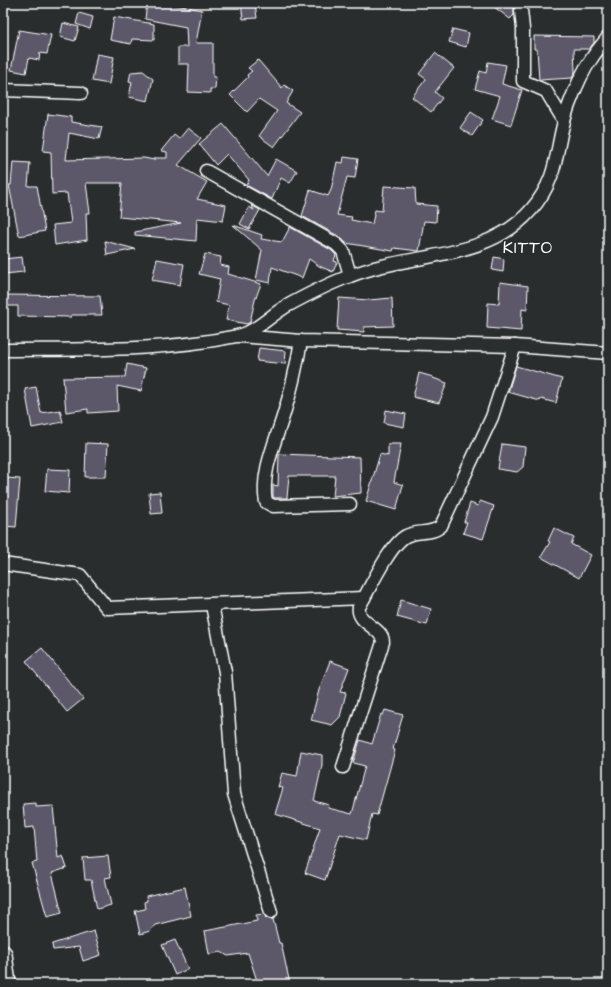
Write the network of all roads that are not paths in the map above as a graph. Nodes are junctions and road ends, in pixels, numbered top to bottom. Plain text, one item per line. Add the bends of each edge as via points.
1 (521, 10) dead end
2 (608, 37) edge
3 (3, 90) edge
4 (81, 93) dead end
5 (564, 121) junction
6 (206, 171) dead end
7 (350, 275) junction
8 (240, 336) junction
9 (302, 341) junction
10 (515, 346) junction
11 (3, 350) edge
12 (608, 353) edge
13 (350, 504) dead end
14 (3, 564) edge
15 (364, 598) junction
16 (212, 605) junction
17 (343, 766) dead end
18 (271, 912) dead end
19 (3, 954) edge
20 (7, 984) edge

1 - 5 street via 523,81 546,91
2 - 5 street via 587,65
3 - 4 street
5 - 7 street via 559,153 550,182 531,210 513,228 477,246
6 - 7 street via 336,244 343,251
7 - 8 street via 286,307
8 - 9 street
8 - 11 street via 140,348
9 - 10 street
9 - 13 street via 293,382 269,459 263,490 266,502 273,506
10 - 12 street
10 - 15 street via 492,417 441,526 435,530 413,533 402,538 392,550
14 - 16 street via 80,575 107,608
15 - 16 street
15 - 17 street via 359,607 360,614 381,635 383,642
16 - 18 street via 225,672 234,794
19 - 20 street

